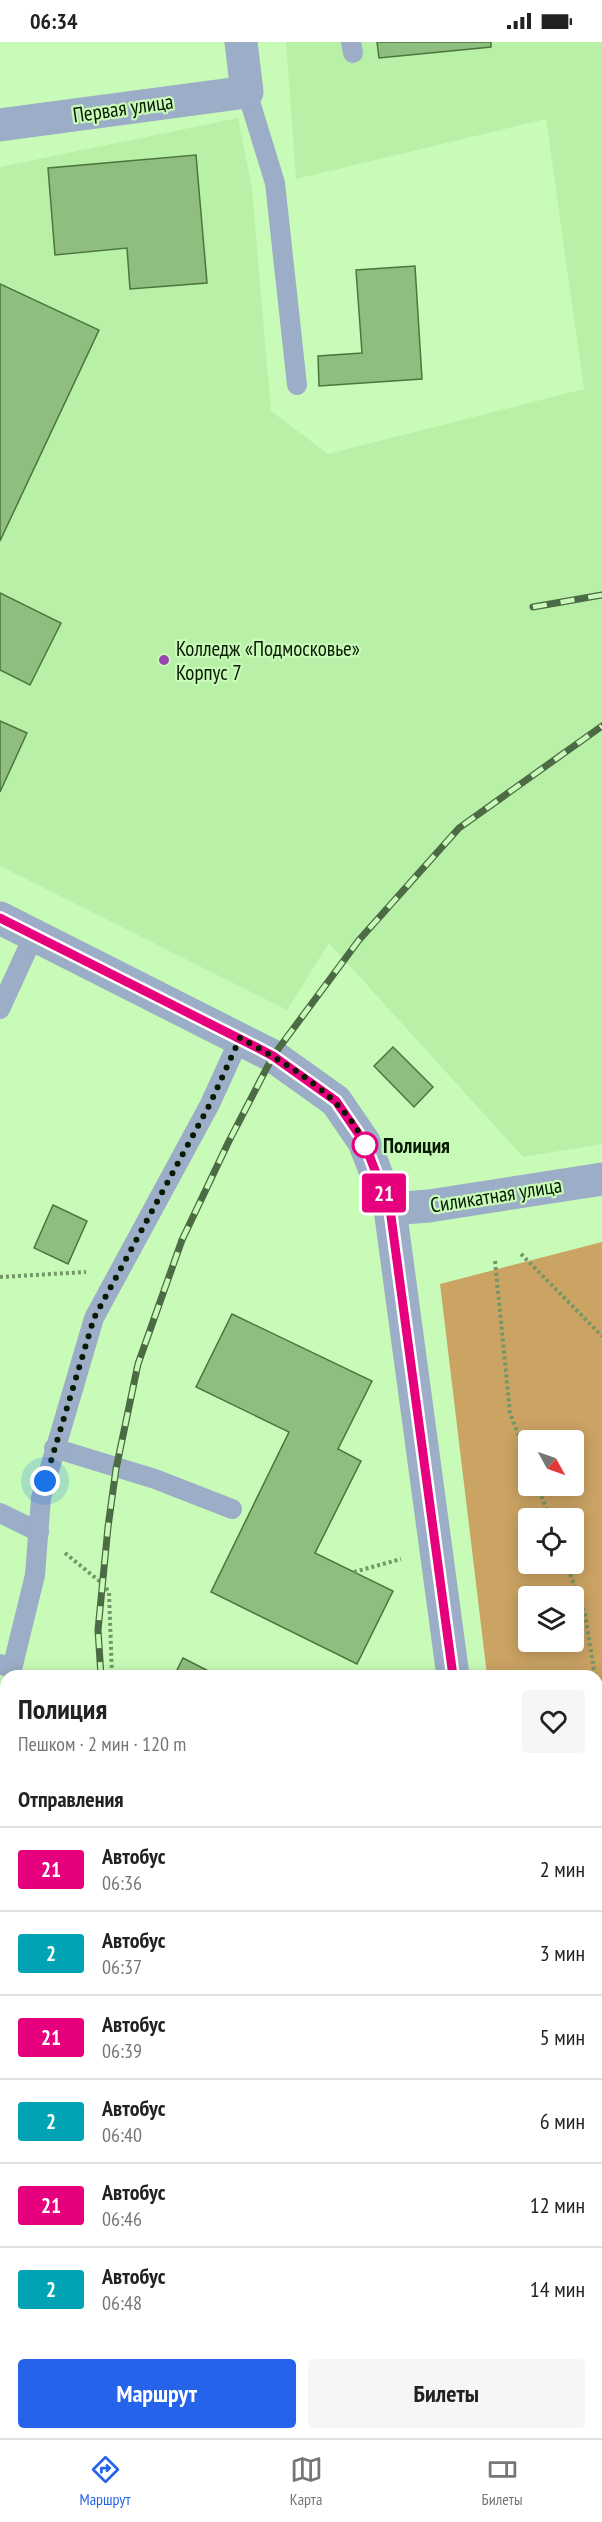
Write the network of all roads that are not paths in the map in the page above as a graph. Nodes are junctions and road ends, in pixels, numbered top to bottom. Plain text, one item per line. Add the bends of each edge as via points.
1 (241, 42) edge
2 (247, 92) junction
3 (0, 125) edge
4 (297, 385) dead end
5 (0, 918) edge
6 (34, 935) junction
7 (0, 1009) edge
8 (240, 1038) junction
9 (602, 1179) edge
10 (390, 1209) junction
11 (54, 1448) junction
12 (232, 1509) dead end
13 (0, 1513) edge
14 (39, 1532) junction
15 (0, 1664) edge
16 (452, 1670) edge

1 - 2 street
2 - 3 street, Первая улица
2 - 4 lane via 276,183
5 - 6 street
6 - 7 lane
6 - 8 street
8 - 10 street via 273,1056 336,1101 364,1142
8 - 11 lane via 210,1104 94,1318
9 - 10 street, Силикатная улица
10 - 16 street
11 - 12 lane via 154,1479
11 - 14 lane via 41,1498
13 - 14 lane
14 - 15 lane via 34,1575 12,1669

